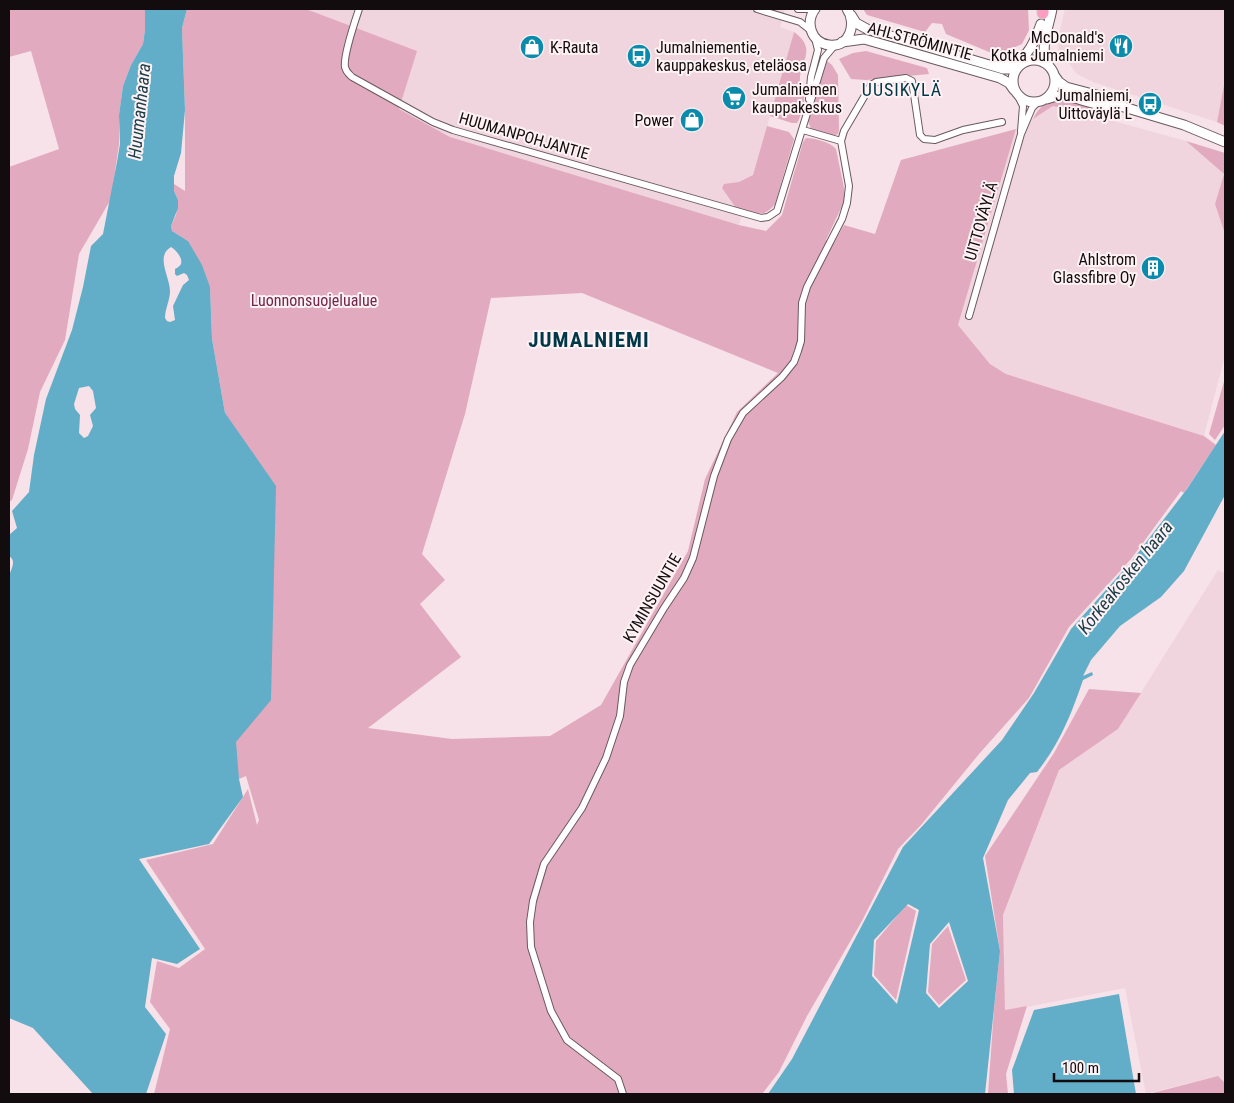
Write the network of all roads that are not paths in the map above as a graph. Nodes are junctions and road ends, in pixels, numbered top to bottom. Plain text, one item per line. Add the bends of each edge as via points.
1 (359, 9) edge
2 (756, 9) edge
3 (798, 9) edge
4 (808, 9) edge
5 (815, 9) edge
6 (849, 10) edge
7 (1044, 13) edge
8 (812, 33) junction
9 (838, 43) junction
10 (1023, 63) junction
11 (990, 65) junction
12 (1052, 71) junction
13 (1016, 93) junction
14 (1042, 101) junction
15 (1117, 105) junction
16 (809, 108) junction
17 (1002, 122) dead end
18 (803, 130) junction
19 (1021, 134) junction
20 (841, 142) junction
21 (1225, 142) edge
22 (969, 316) dead end
23 (623, 1094) edge

1 - 18 street, HUUMANPOHJANTIE via 346,55 346,72 433,122 754,217 768,217 776,211
2 - 8 street via 800,22
3 - 4 street
5 - 8 street via 810,22
6 - 9 street via 850,35
6 - 11 street, AHLSTRÖMINTIE via 856,23 864,29
7 - 10 street via 1035,53
7 - 11 street via 1034,42 1025,56 1009,64
7 - 12 street via 1044,50
8 - 9 street via 825,44
8 - 16 street via 818,50 811,77
9 - 13 street, AHLSTRÖMINTIE via 864,39 925,56 1000,78 1009,83
9 - 16 street via 824,58
10 - 11 street, AHLSTRÖMINTIE via 1009,70
10 - 12 street via 1040,61
10 - 13 street via 1013,76
12 - 14 street via 1054,88
12 - 15 street via 1066,87 1104,97
13 - 14 street via 1024,101
13 - 19 street, UITTOVÄYLÄ via 1023,106
14 - 15 street via 1052,96 1063,96 1101,105
14 - 19 street, UITTOVÄYLÄ via 1032,108
15 - 21 street via 1184,125
16 - 18 street
17 - 20 street via 935,140 924,139 918,128 912,81 906,78 876,82 868,88
18 - 20 street
19 - 22 street, UITTOVÄYLÄ
20 - 23 street, KYMINSUUNTIE via 849,186 847,203 807,287 802,303 801,341 794,362 743,413 728,439 714,476 693,558 630,665 624,682 620,716 606,758 582,808 544,864 533,901 531,947 550,1011 567,1040 618,1079

